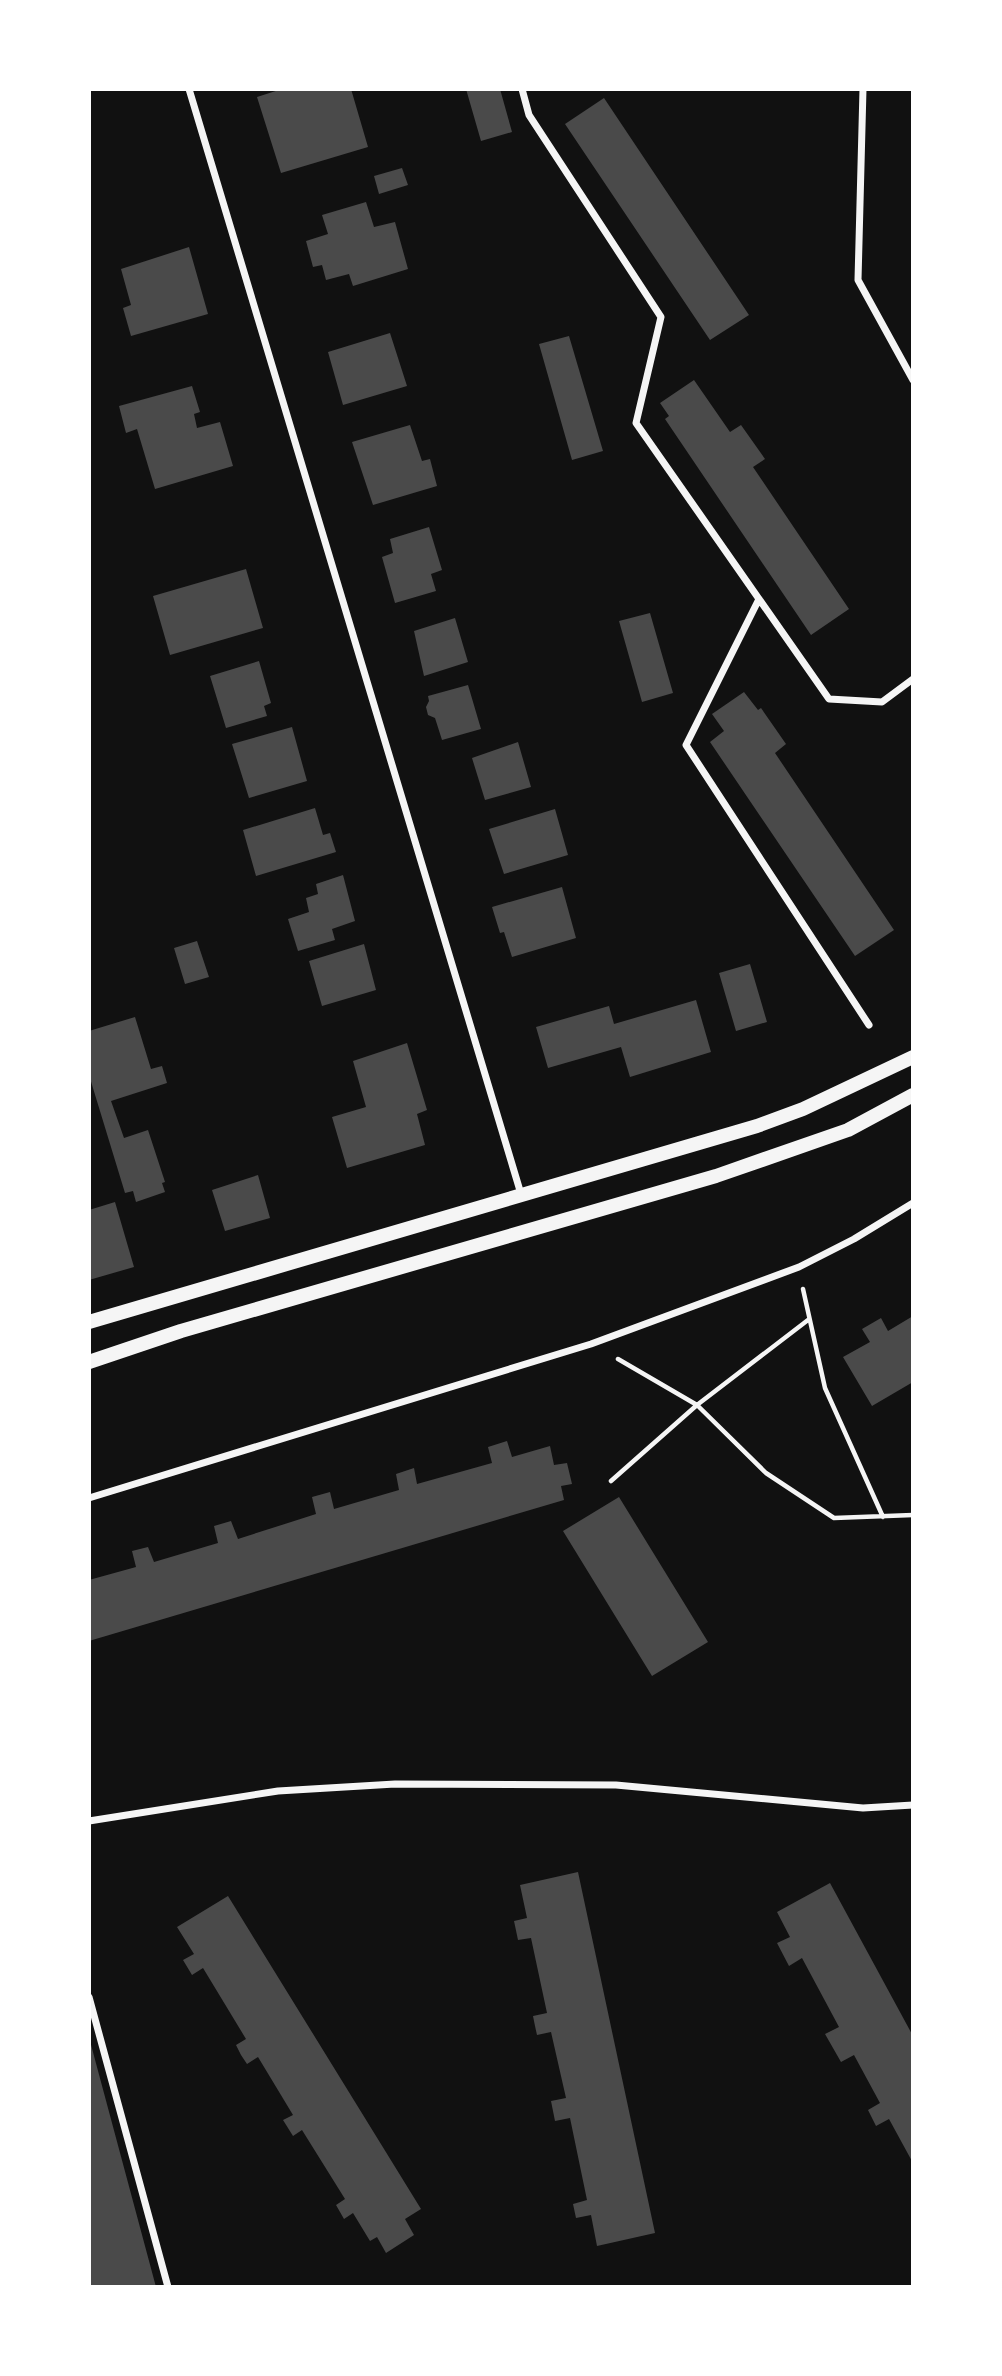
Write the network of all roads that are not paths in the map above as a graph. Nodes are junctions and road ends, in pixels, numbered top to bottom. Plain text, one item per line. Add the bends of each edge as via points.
1 (188, 89) edge
2 (522, 89) edge
3 (863, 89) edge
4 (913, 380) edge
5 (759, 599) junction
6 (913, 678) edge
7 (869, 1025) dead end
8 (913, 1057) edge
9 (913, 1096) edge
10 (522, 1194) junction
11 (913, 1203) edge
12 (89, 1322) edge
13 (89, 1362) edge
14 (89, 1499) edge
15 (913, 1805) edge
16 (89, 1821) edge
17 (89, 1997) edge
18 (168, 2287) edge

1 - 10 street
2 - 5 street via 529,115 661,317 636,423
3 - 4 street via 858,281
5 - 6 street via 829,699 883,702
5 - 7 street via 686,745
8 - 10 main road via 757,1126
9 - 13 main road via 848,1130 716,1176 181,1331
10 - 12 main road
11 - 14 street via 799,1267 591,1344
15 - 16 street via 863,1808 616,1785 396,1783 278,1791
17 - 18 street

